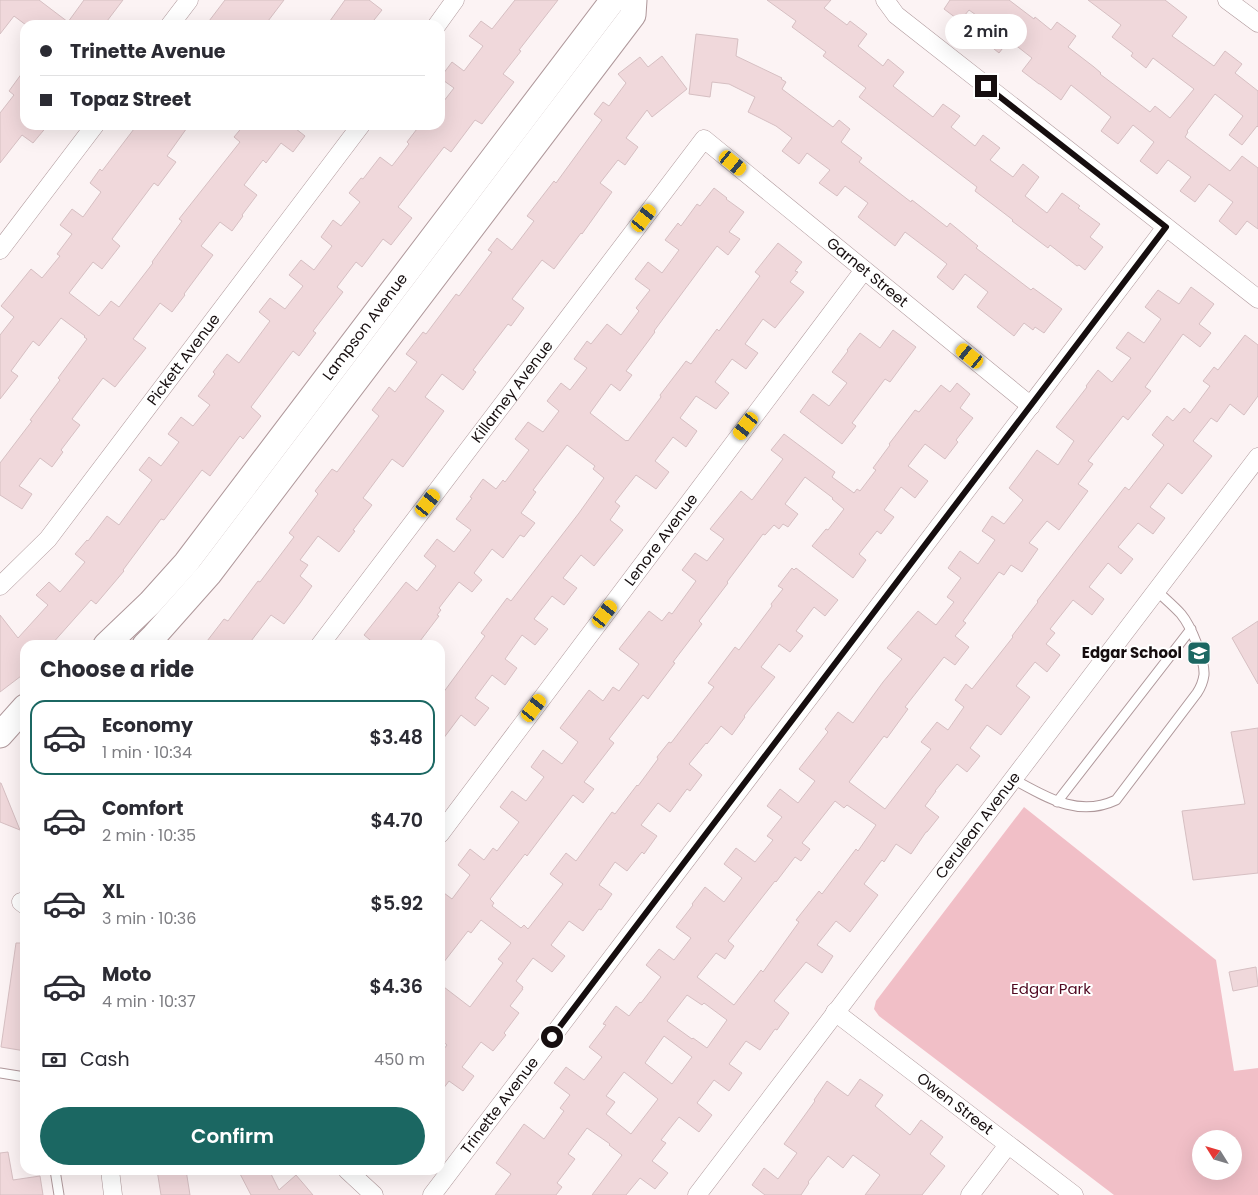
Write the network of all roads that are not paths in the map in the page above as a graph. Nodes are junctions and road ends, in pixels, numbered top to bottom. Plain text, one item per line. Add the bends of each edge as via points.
1 (189, 0) edge
2 (456, 0) edge
3 (614, 0) edge
4 (634, 0) edge
5 (885, 0) edge
6 (1227, 0) edge
7 (174, 20) edge
8 (440, 20) edge
9 (1258, 23) edge
10 (91, 130) edge
11 (357, 130) edge
12 (704, 139) joint
13 (1166, 227) junction
14 (0, 250) edge
15 (864, 270) junction
16 (1258, 299) edge
17 (1031, 406) junction
18 (1258, 457) edge
19 (0, 586) edge
20 (1156, 590) junction
21 (1191, 629) junction
22 (111, 640) edge
23 (150, 640) edge
24 (324, 640) edge
25 (20, 713) edge
26 (0, 735) edge
27 (20, 736) edge
28 (0, 744) edge
29 (1013, 778) junction
30 (1057, 802) junction
31 (445, 827) edge
32 (835, 1012) junction
33 (0, 1073) edge
34 (20, 1076) edge
35 (1008, 1145) junction
36 (56, 1175) edge
37 (111, 1175) edge
38 (352, 1175) edge
39 (59, 1195) edge
40 (114, 1195) edge
41 (374, 1195) edge
42 (432, 1195) edge
43 (697, 1195) edge
44 (970, 1195) edge
45 (1074, 1195) edge

1 - 7 street
2 - 8 street
3 - 22 main road, Lampson Avenue via 186,563
4 - 23 main road, Lampson Avenue via 633,15 209,574
5 - 13 street via 896,15
6 - 9 street
10 - 14 street
11 - 19 street, Pickett Avenue via 48,539
12 - 15 street, Garnet Street
12 - 24 street, Killarney Avenue
13 - 16 street
13 - 17 street, Trinette Avenue
15 - 17 street, Garnet Street
15 - 31 street, Lenore Avenue
17 - 42 street, Trinette Avenue
18 - 20 street, Cerulean Avenue
20 - 21 lane via 1182,615
20 - 29 street, Cerulean Avenue
21 - 30 lane
21 - 30 lane via 1202,659 1202,684 1116,800 1106,805 1083,808
25 - 26 main road
27 - 28 main road
29 - 30 lane
29 - 32 street, Cerulean Avenue
32 - 35 street, Owen Street
32 - 43 street, Cerulean Avenue
33 - 34 lane
35 - 44 street
35 - 45 street, Owen Street
36 - 39 lane
37 - 40 street
38 - 41 street

